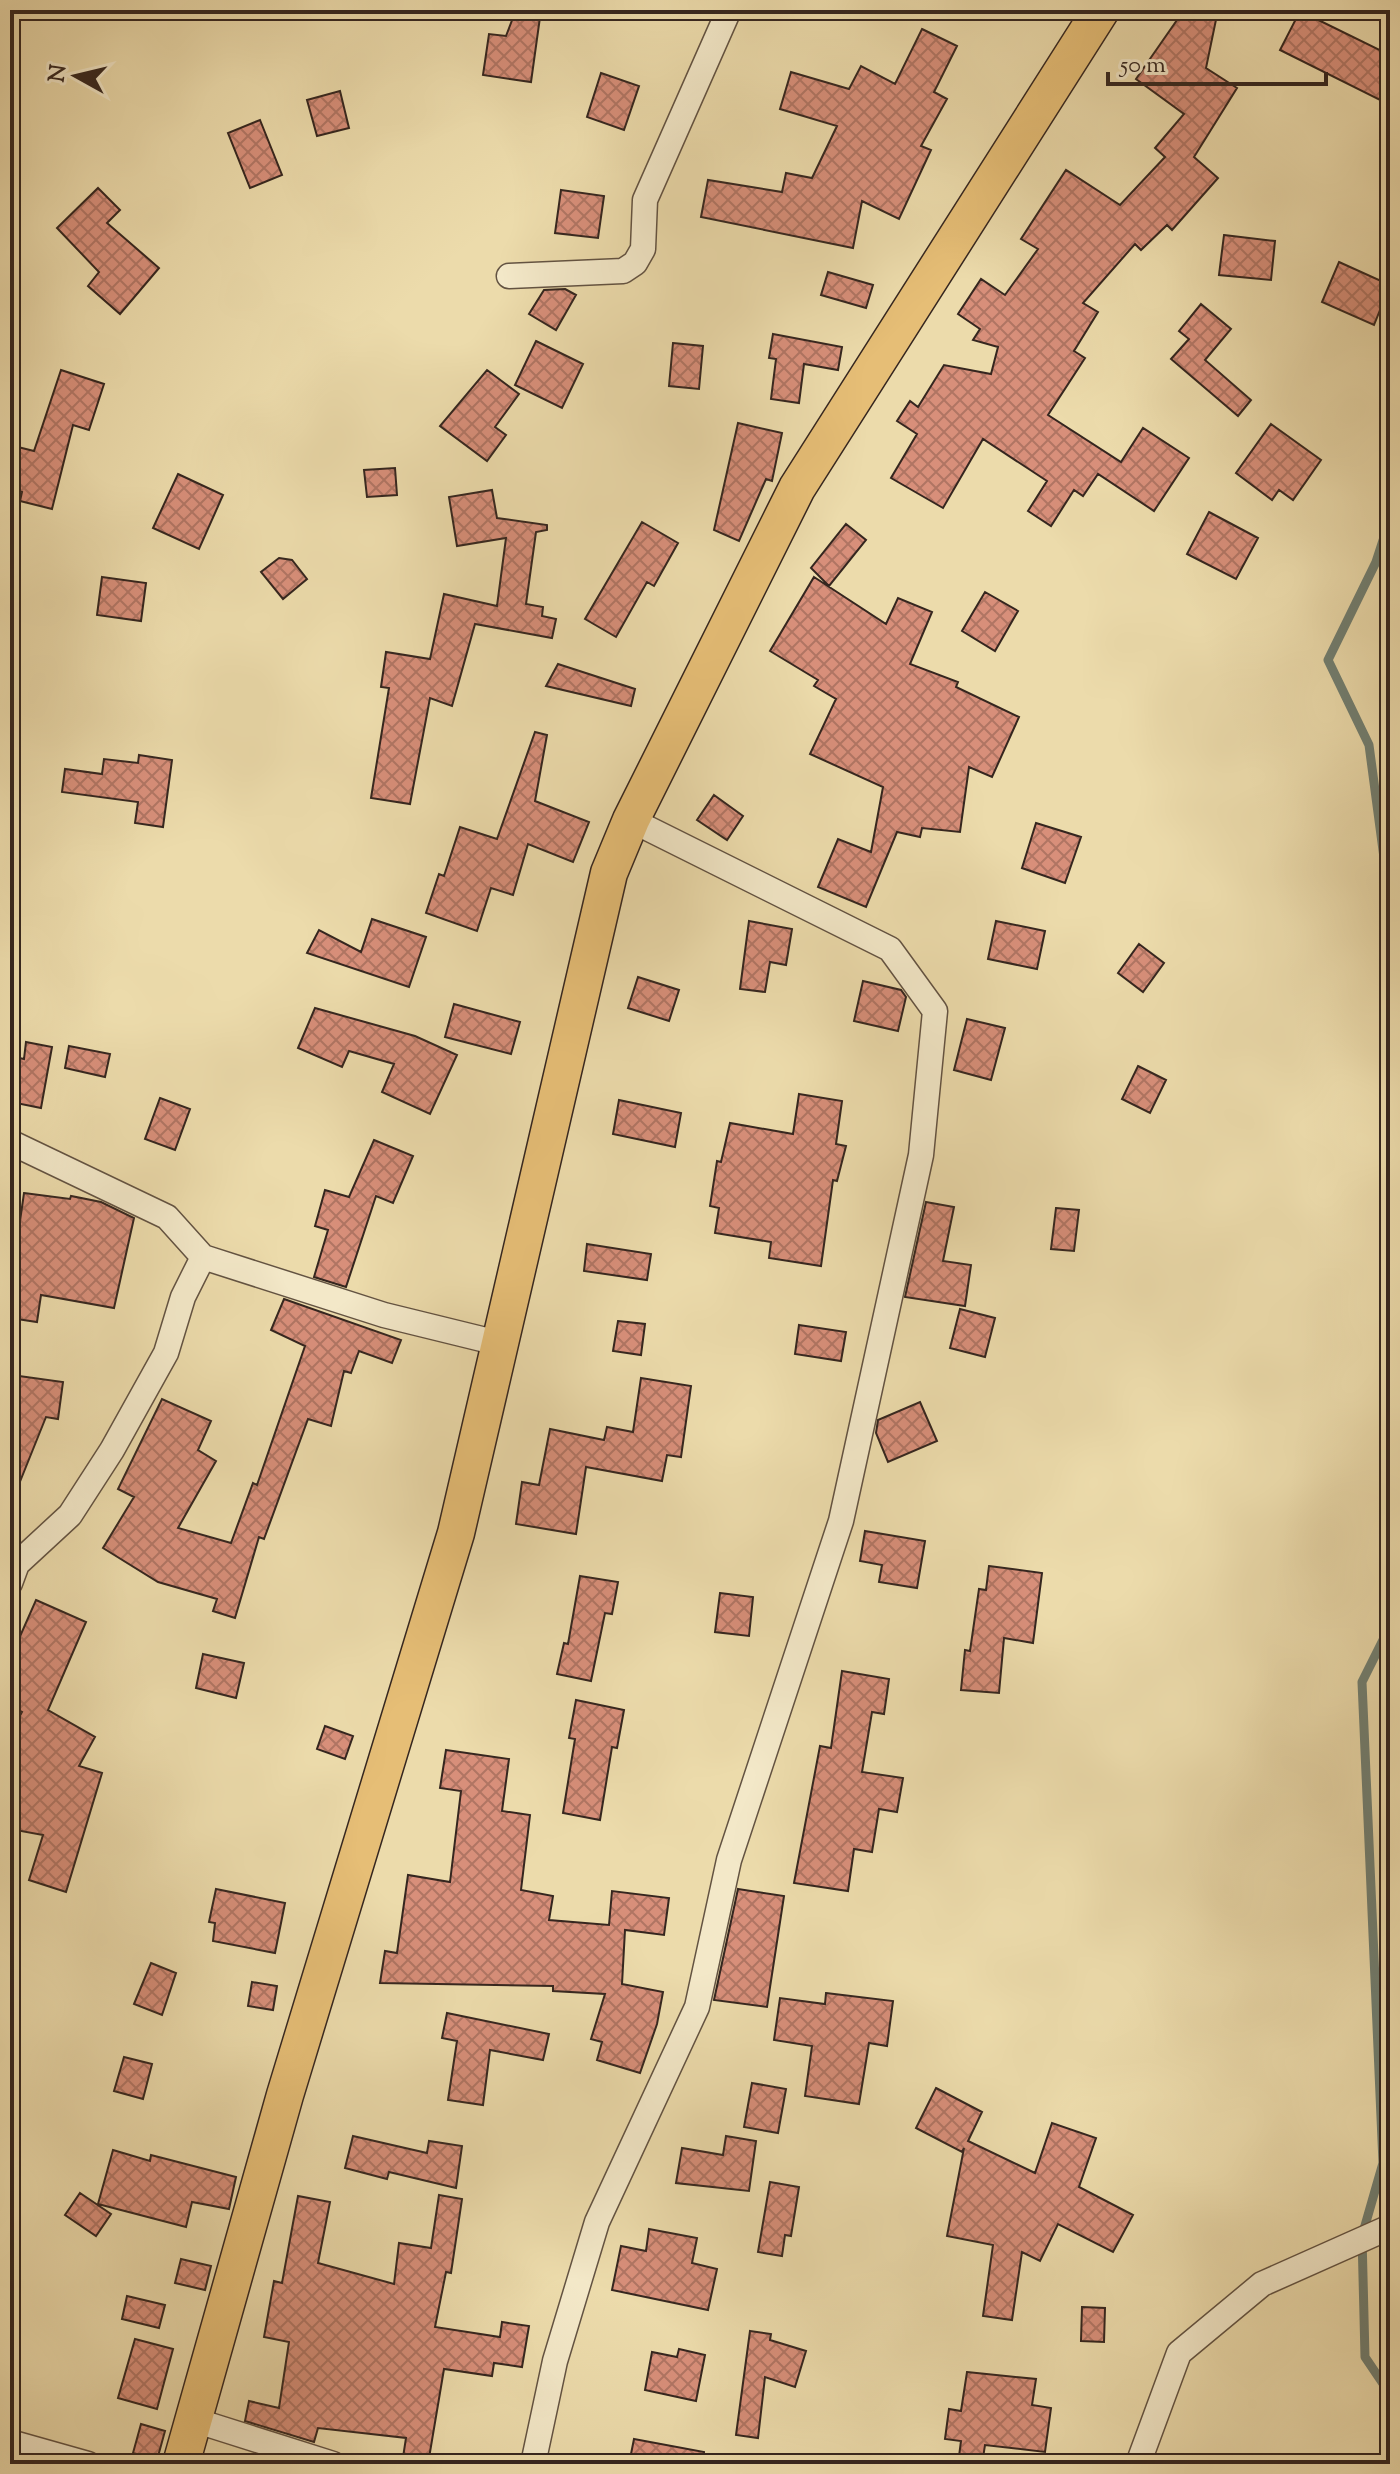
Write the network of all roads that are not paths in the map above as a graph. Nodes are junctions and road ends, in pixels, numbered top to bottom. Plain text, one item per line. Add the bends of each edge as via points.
1 (729, 10) edge
2 (1101, 10) edge
3 (509, 276) dead end
4 (631, 820) junction
5 (10, 1142) edge
6 (203, 1257) junction
7 (498, 1343) junction
8 (10, 1583) edge
9 (1390, 2227) edge
10 (194, 2420) junction
11 (10, 2442) edge
12 (88, 2464) edge
13 (181, 2464) edge
14 (333, 2464) edge
15 (533, 2464) edge
16 (1138, 2464) edge

1 - 3 street via 645,200 643,249 635,263 623,271
2 - 4 main road via 797,488
4 - 7 main road via 609,873
4 - 15 street via 890,949 935,1011 921,1155 841,1521 729,1860 697,2007 597,2222 555,2361
5 - 6 street via 167,1217
6 - 7 street via 384,1315
6 - 8 street via 183,1297 166,1353 112,1450 70,1515 17,1564
7 - 10 main road via 456,1533 285,2095
9 - 16 street via 1262,2284 1179,2353
10 - 13 main road
10 - 14 street
11 - 12 street

